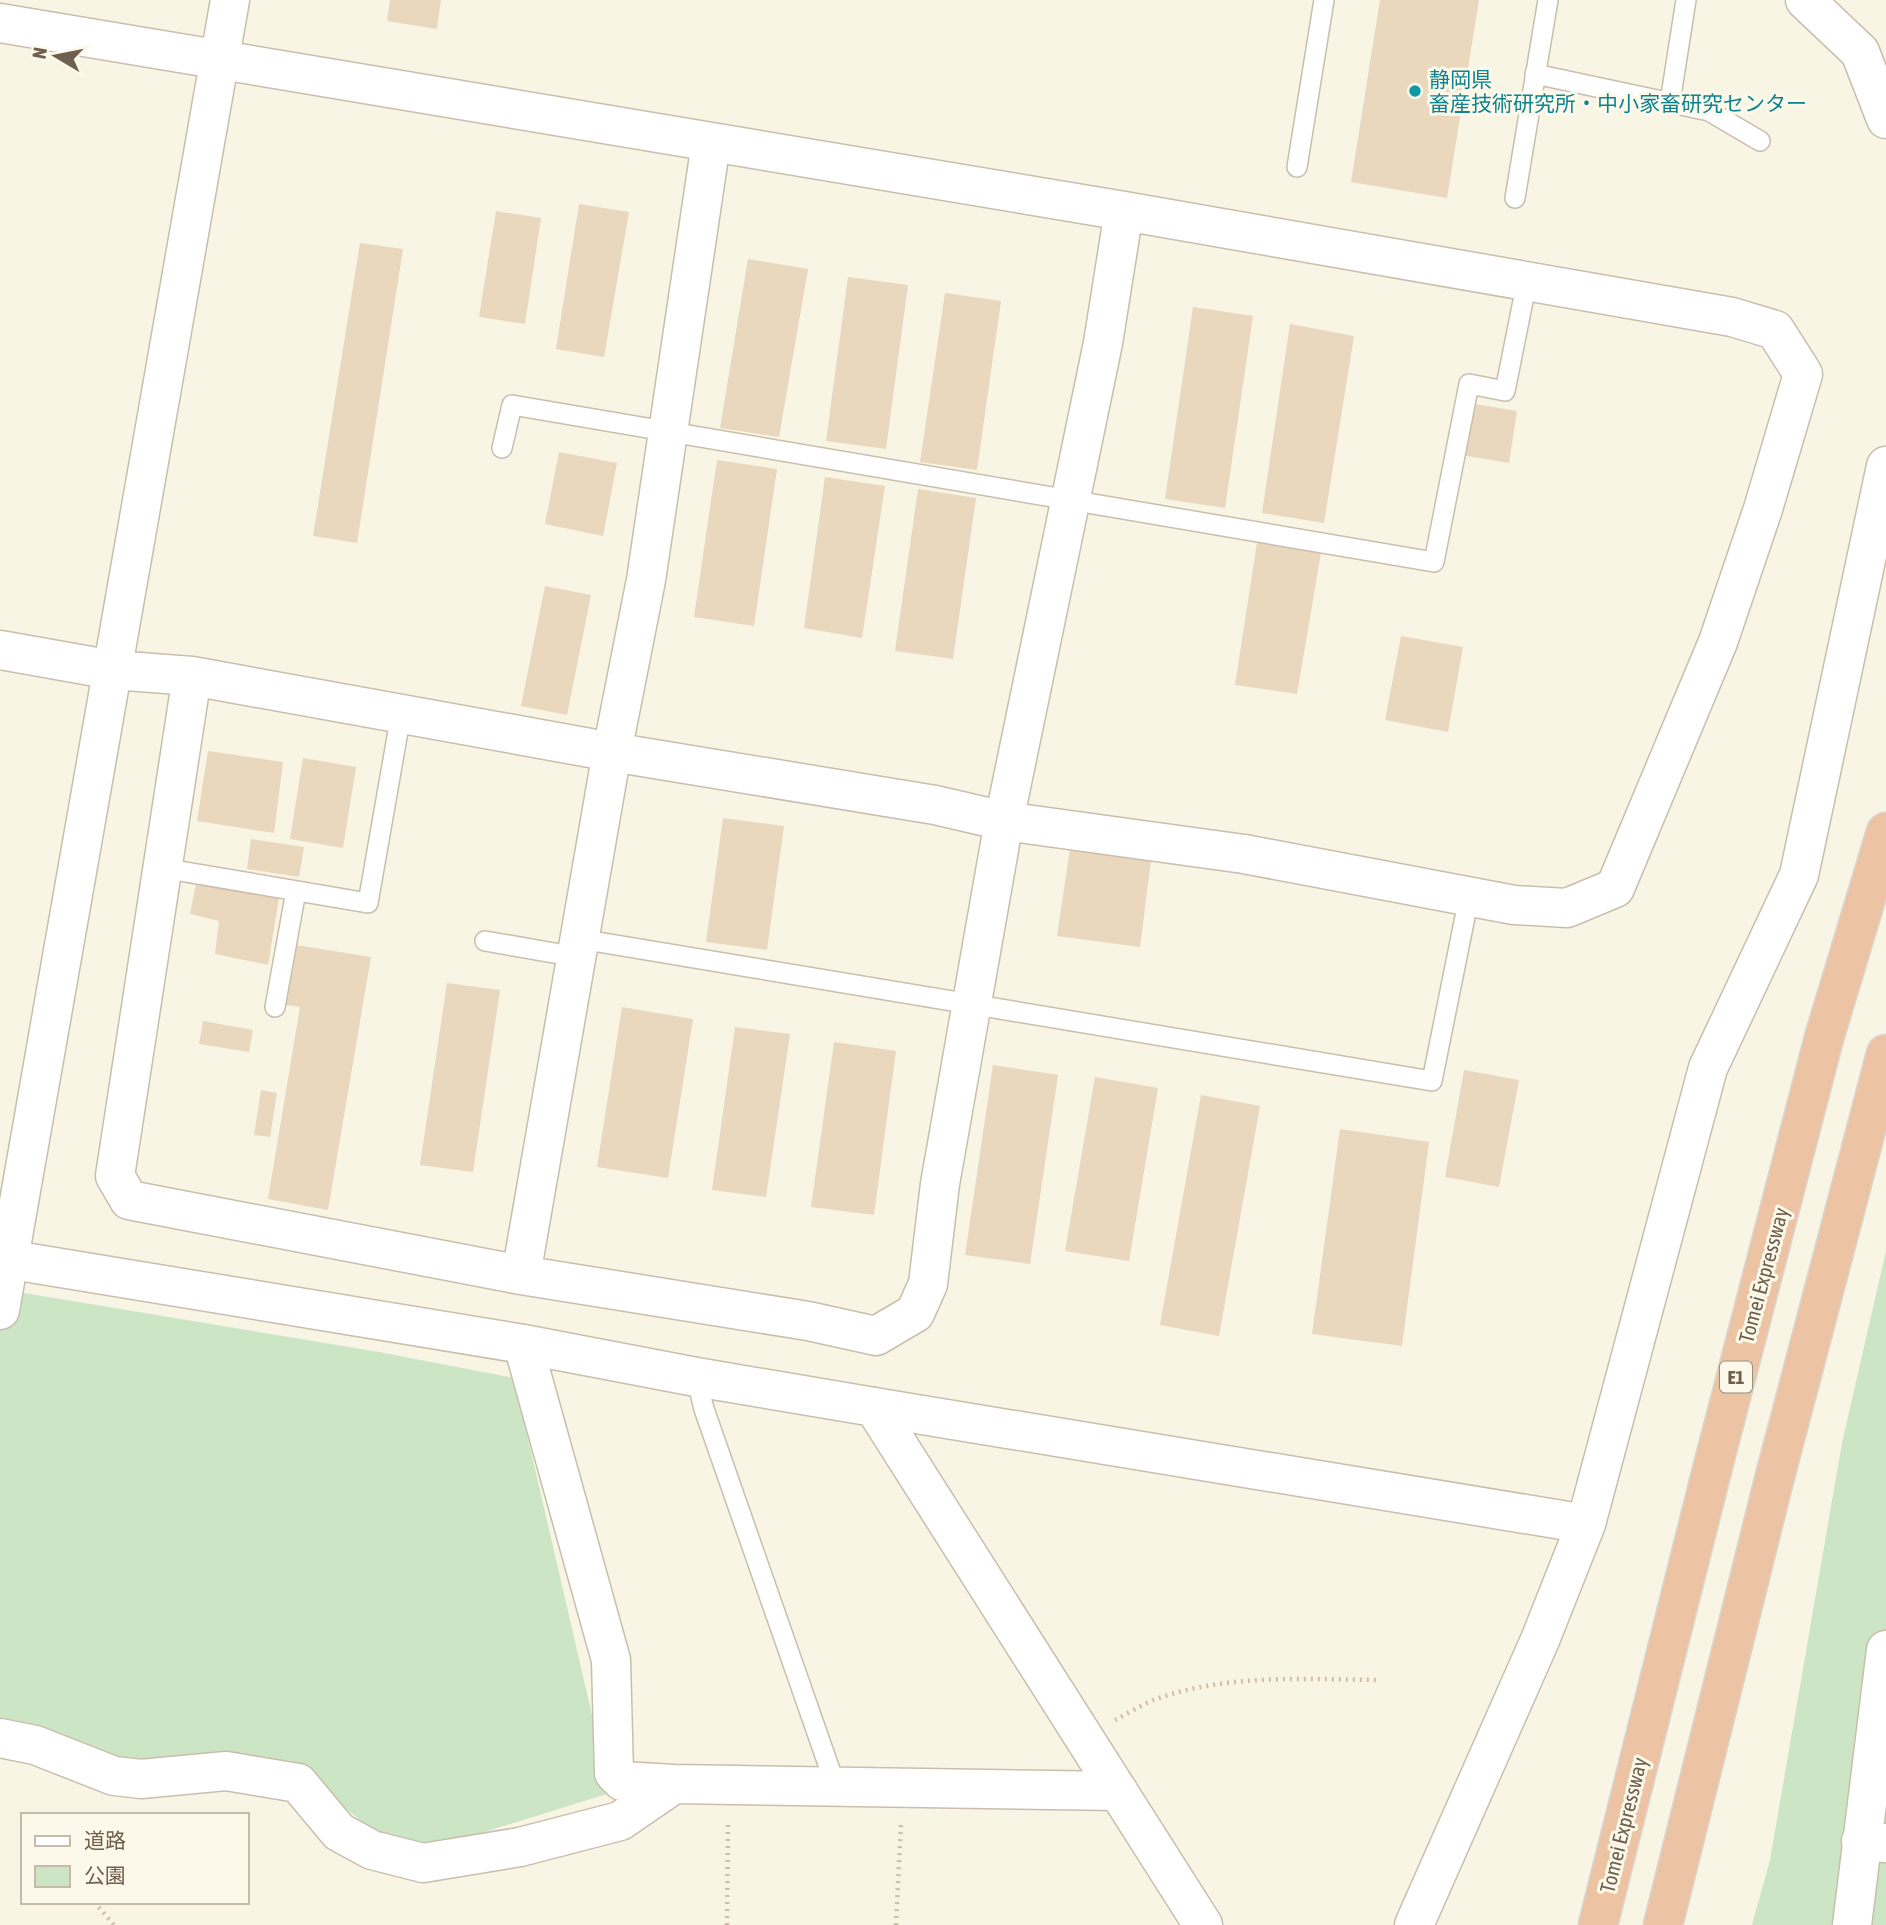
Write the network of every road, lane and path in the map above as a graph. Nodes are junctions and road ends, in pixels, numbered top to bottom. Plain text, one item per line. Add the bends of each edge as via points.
1 (230, 0) edge
2 (1324, 0) edge
3 (1548, 0) edge
4 (1686, 0) edge
5 (1805, 0) edge
6 (0, 23) edge
7 (219, 61) junction
8 (1535, 74) junction
9 (1670, 102) junction
10 (1886, 119) edge
11 (1760, 141) dead end
12 (711, 143) junction
13 (1297, 167) dead end
14 (1515, 198) dead end
15 (1124, 211) junction
16 (1527, 281) junction
17 (668, 430) junction
18 (502, 448) dead end
19 (1886, 467) edge
20 (1071, 498) junction
21 (0, 650) edge
22 (113, 670) junction
23 (192, 676) junction
24 (401, 714) junction
25 (612, 752) junction
26 (1004, 821) junction
27 (1886, 832) edge
28 (162, 867) junction
29 (296, 891) junction
30 (1469, 897) junction
31 (485, 941) dead end
32 (578, 948) junction
33 (972, 1004) junction
34 (275, 1007) dead end
35 (1886, 1054) edge
36 (5, 1259) edge
37 (521, 1275) junction
38 (0, 1310) edge
39 (523, 1344) junction
40 (696, 1377) junction
41 (874, 1407) junction
42 (1586, 1524) junction
43 (1886, 1650) edge
44 (1378, 1680) dead end
45 (1083, 1735) junction
46 (0, 1738) edge
47 (674, 1784) junction
48 (728, 1785) junction
49 (835, 1787) junction
50 (902, 1788) junction
51 (1118, 1791) junction
52 (1874, 1842) edge
53 (96, 1904) edge
54 (114, 1925) edge
55 (727, 1925) edge
56 (896, 1925) edge
57 (1203, 1925) edge
58 (1414, 1925) edge
59 (1598, 1925) edge
60 (1664, 1925) edge
61 (1852, 1925) edge

1 - 7 street
2 - 13 lane
3 - 8 lane
4 - 9 lane
5 - 10 street via 1860,52
6 - 7 street
7 - 12 street
7 - 22 street
8 - 9 lane
8 - 14 lane
9 - 11 lane via 1709,111
12 - 15 street
12 - 17 street
15 - 16 street
15 - 20 street
16 - 20 lane via 1505,391 1469,384 1434,562
16 - 30 street via 1731,317 1775,330 1803,374 1718,642 1615,888 1567,908
17 - 18 lane via 512,405
17 - 20 lane
17 - 25 street via 646,580
19 - 42 street via 1799,875 1708,1068
20 - 26 street
21 - 22 street
22 - 23 street
22 - 36 street
23 - 24 street
23 - 28 street
24 - 25 street
24 - 29 lane via 368,903
25 - 26 street via 936,805
25 - 32 street
26 - 30 street via 1244,854
26 - 33 street
27 - 59 highway, Tomei Expressway / E1 via 1824,1038
28 - 29 lane
28 - 37 street via 115,1176 129,1200
29 - 34 lane
30 - 33 lane via 1432,1081
31 - 32 lane
32 - 33 lane
32 - 37 street
33 - 37 street via 940,1184 928,1284 915,1313 895,1326 876,1336
35 - 60 highway
36 - 38 street
36 - 39 street
39 - 40 street
39 - 47 street via 611,1660 614,1773 622,1781
40 - 41 street
40 - 49 lane
41 - 42 street
41 - 45 street
42 - 58 street via 1541,1640
43 - 52 street
44 - 45 path via 1230,1681 1158,1699
45 - 51 street
46 - 47 street via 35,1745 114,1776 141,1779 226,1771 299,1783 339,1832 372,1850 422,1863 520,1847 620,1821
47 - 48 street
48 - 49 street
48 - 55 path
49 - 50 street
50 - 51 street
50 - 56 path
51 - 57 street
52 - 61 street
53 - 54 path

